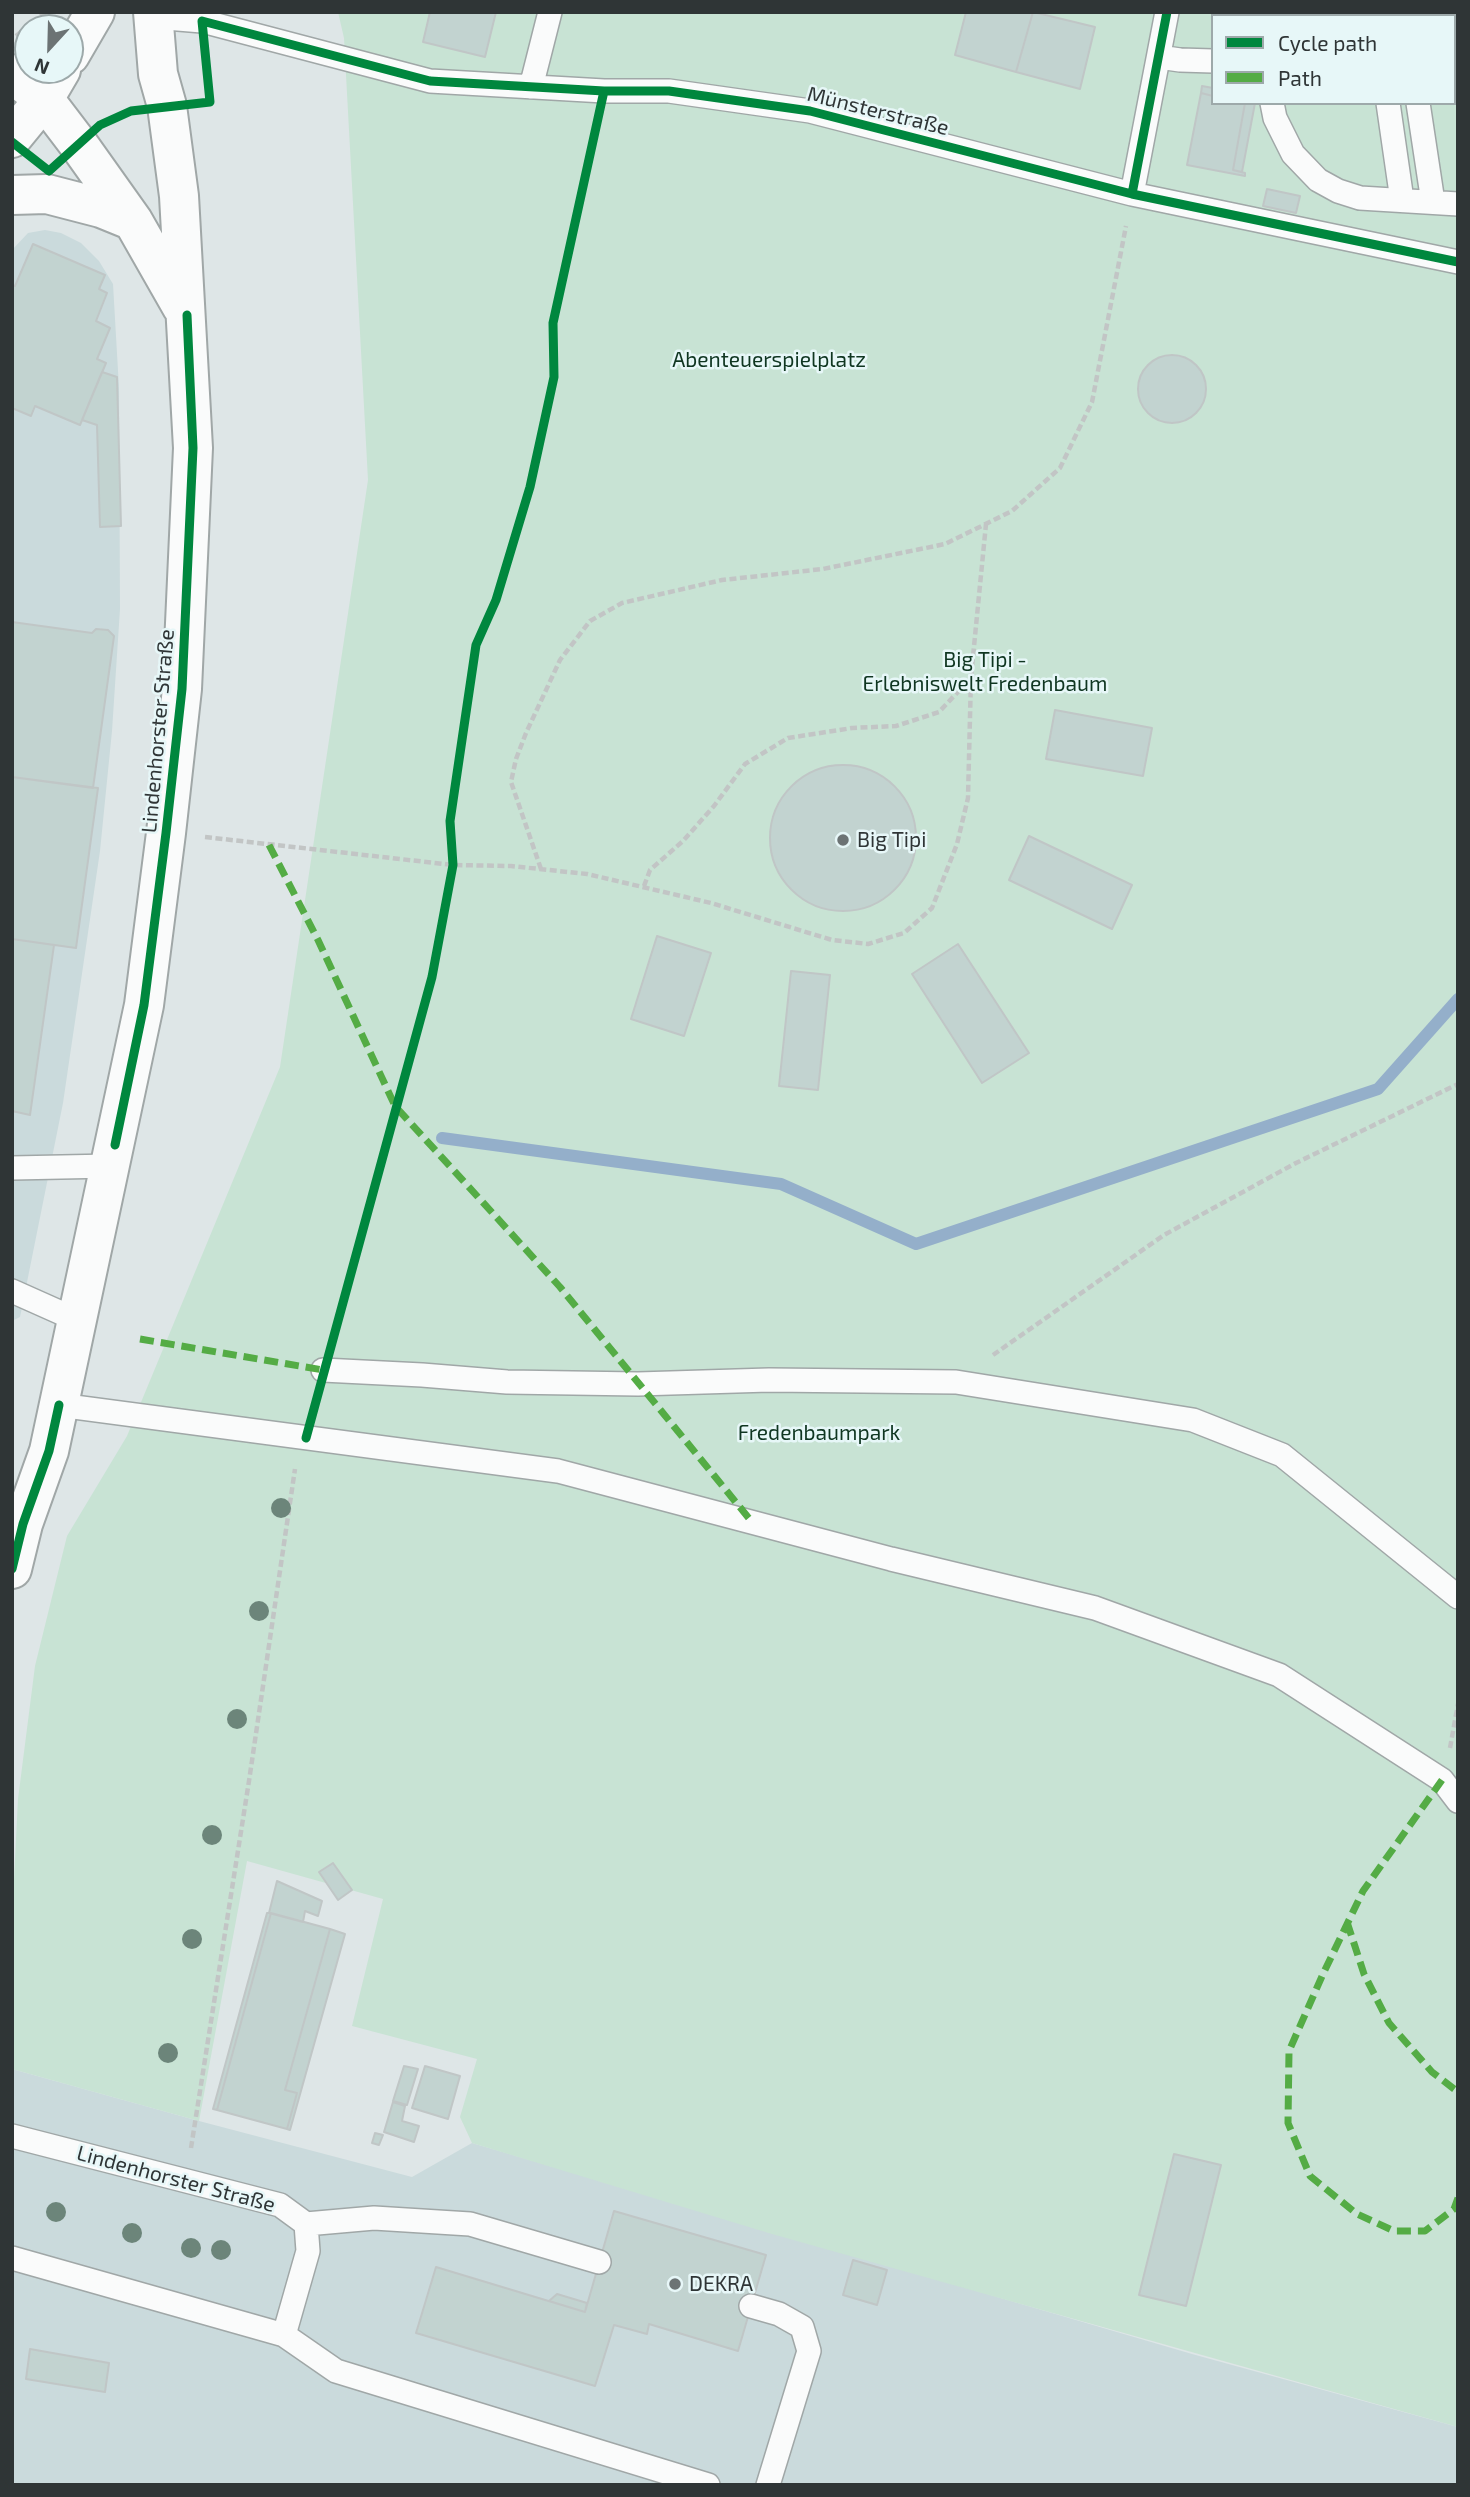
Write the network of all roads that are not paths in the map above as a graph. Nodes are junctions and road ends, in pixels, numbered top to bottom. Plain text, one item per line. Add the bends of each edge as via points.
1 (95, 12) edge
2 (550, 12) edge
3 (1167, 12) edge
4 (154, 14) edge
5 (84, 31) edge
6 (1159, 57) junction
7 (1211, 61) edge
8 (12, 74) edge
9 (53, 85) edge
10 (531, 87) junction
11 (1272, 105) edge
12 (1388, 105) edge
13 (1418, 105) edge
14 (12, 138) edge
15 (1132, 194) junction
16 (12, 195) edge
17 (1402, 200) junction
18 (1433, 202) junction
19 (1458, 204) edge
20 (133, 221) junction
21 (1458, 262) edge
22 (187, 315) junction
23 (111, 1166) junction
24 (12, 1168) edge
25 (12, 1292) edge
26 (77, 1320) junction
27 (323, 1370) dead end
28 (59, 1405) junction
29 (12, 1569) edge
30 (1458, 1597) edge
31 (1458, 1801) edge
32 (12, 2136) edge
33 (306, 2224) junction
34 (12, 2258) edge
35 (599, 2262) dead end
36 (751, 2306) dead end
37 (284, 2335) junction
38 (660, 2478) edge
39 (708, 2485) edge
40 (768, 2485) edge

1 - 5 street
2 - 10 lane
3 - 6 lane
4 - 10 lane, Münsterstraße via 202,21 430,81
4 - 22 street, Lindenhorster Straße via 158,74 179,196
6 - 7 lane
6 - 15 lane
8 - 9 street, Lindenhorster Straße
9 - 14 street
9 - 20 street, Lindenhorster Straße
10 - 15 lane, Münsterstraße via 669,91 810,111
11 - 17 lane via 1293,154 1318,180 1360,198
12 - 17 lane
13 - 18 lane
15 - 21 lane, Münsterstraße
16 - 20 street via 47,194
17 - 18 lane
18 - 19 lane
20 - 22 street, Lindenhorster Straße
22 - 23 street, Lindenhorster Straße via 193,448 182,689 144,1005
23 - 24 lane
23 - 26 street, Lindenhorster Straße
25 - 26 lane
26 - 28 street, Lindenhorster Straße
27 - 30 lane via 507,1382 956,1382 1193,1420 1282,1455
28 - 29 street, Lindenhorster Straße
28 - 31 lane via 558,1471 1095,1608 1279,1675 1442,1780
32 - 33 lane, Lindenhorster Straße via 280,2204
33 - 35 lane via 374,2218 470,2224
33 - 37 lane via 308,2250
34 - 37 lane
36 - 40 lane via 802,2327 809,2351
37 - 38 lane via 336,2371
38 - 39 lane

